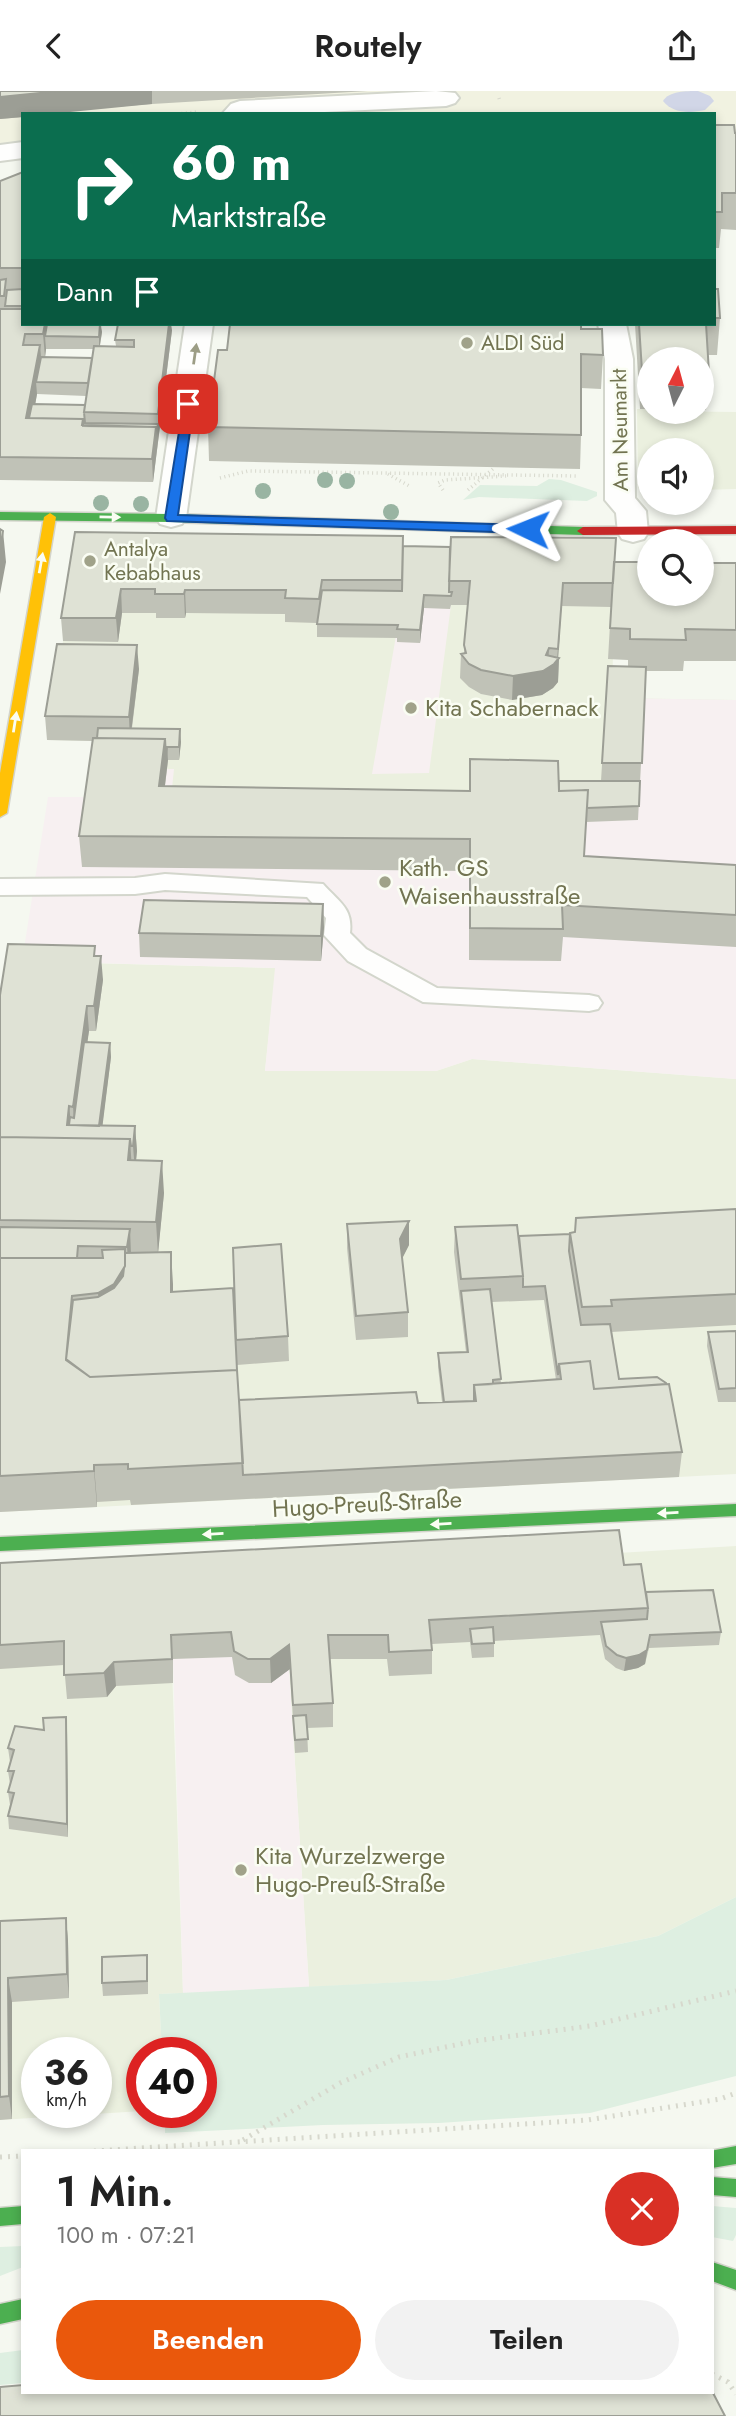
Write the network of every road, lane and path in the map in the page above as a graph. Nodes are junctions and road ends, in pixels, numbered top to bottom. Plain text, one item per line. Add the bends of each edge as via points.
1 (447, 101) edge
2 (236, 112) edge
3 (21, 150) edge
4 (0, 153) edge
5 (200, 326) edge
6 (612, 326) edge
7 (494, 468) edge
8 (510, 474) junction
9 (463, 495) dead end
10 (448, 496) dead end
11 (620, 500) junction
12 (173, 504) junction
13 (0, 516) edge
14 (50, 517) junction
15 (736, 530) edge
16 (633, 533) junction
17 (0, 813) edge
18 (0, 887) edge
19 (589, 1003) dead end
20 (736, 1510) edge
21 (0, 1544) edge
22 (736, 1991) edge
23 (736, 2093) edge
24 (241, 2141) junction
25 (123, 2149) edge
26 (21, 2155) edge
27 (736, 2155) edge
28 (0, 2157) edge
29 (714, 2159) edge
30 (714, 2186) edge
31 (736, 2188) edge
32 (21, 2215) edge
33 (0, 2217) edge
34 (714, 2272) edge
35 (736, 2280) edge
36 (21, 2309) edge
37 (0, 2314) edge
38 (714, 2375) edge
39 (736, 2394) edge

1 - 2 street
3 - 4 street
12 -> 5 street
6 - 11 street, Am Neumarkt via 619,359
7 - 9 path
8 - 10 path via 493,481 446,479 438,483
8 - 11 path via 582,476 608,487
8 - 12 path via 248,471
11 - 16 street, Am Neumarkt via 631,510
14 -> 12 street
12 - 16 street
13 - 14 street
17 -> 14 street
15 - 16 street
18 - 19 lane via 165,882 314,890 339,917 337,935 357,955 432,996
20 -> 21 street, Hugo-Preuß-Straße
22 - 24 path via 590,2026 474,2041 399,2057 340,2083
23 - 24 path via 588,2120
24 - 25 path
26 - 28 path
27 - 29 street
30 - 31 street
32 - 33 street
34 - 35 street
36 - 37 street
38 - 39 path via 728,2382

